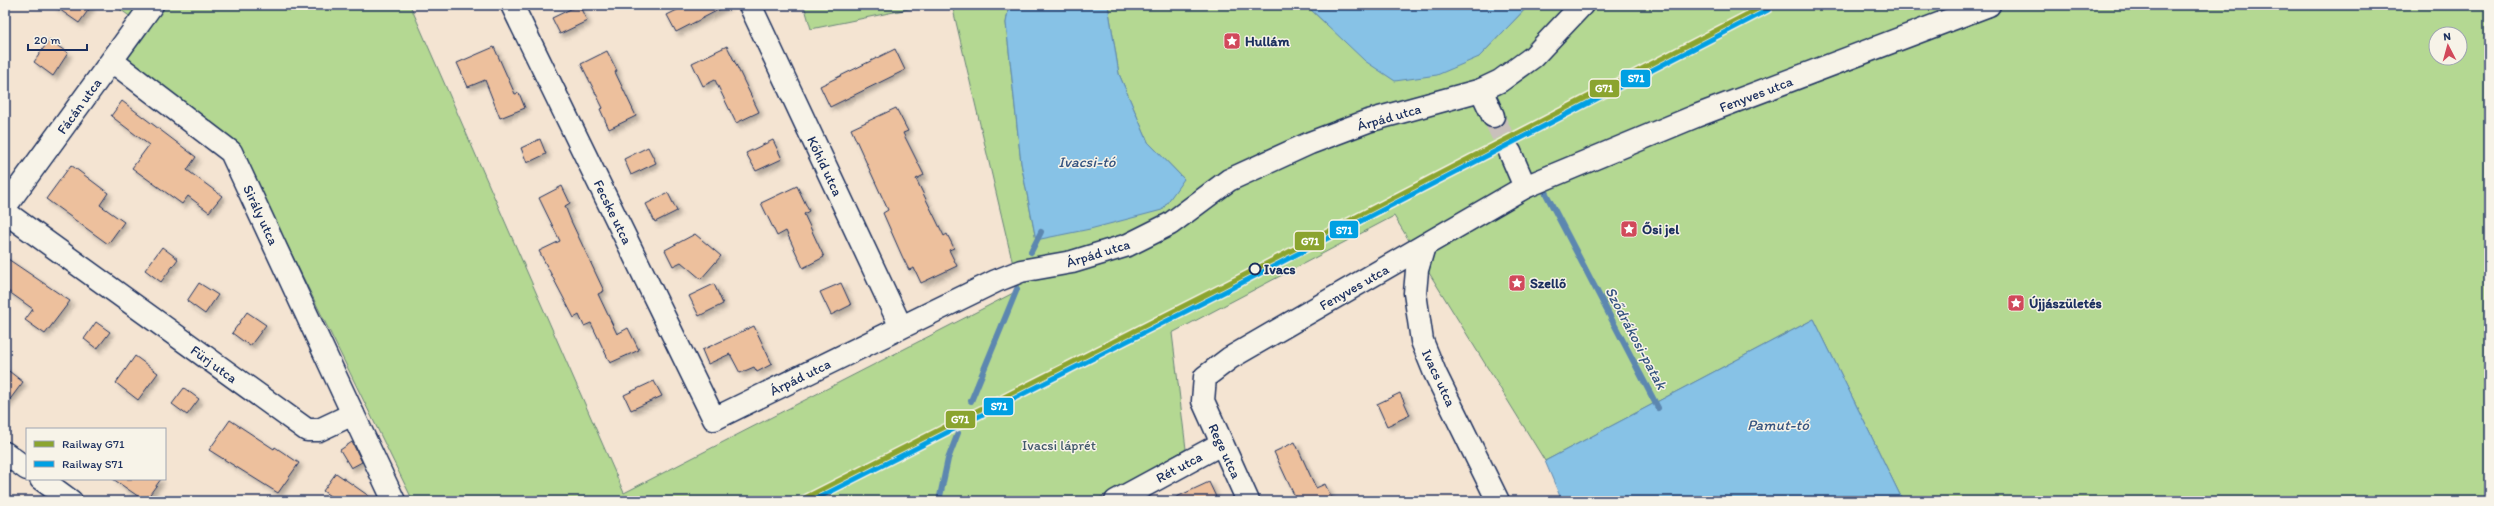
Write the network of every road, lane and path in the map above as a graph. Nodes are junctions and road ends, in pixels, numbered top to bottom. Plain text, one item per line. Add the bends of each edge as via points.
1 (152, 5) edge
2 (512, 5) edge
3 (750, 5) edge
4 (1582, 5) edge
5 (1989, 5) edge
6 (112, 61) junction
7 (1481, 90) junction
8 (1493, 116) tunnel mouth
9 (1510, 152) tunnel mouth
10 (1525, 187) junction
11 (5, 207) edge
12 (5, 212) edge
13 (1424, 246) junction
14 (901, 327) junction
15 (1203, 401) joint
16 (353, 414) junction
17 (714, 419) joint
18 (1221, 444) junction
19 (5, 453) edge
20 (26, 468) edge
21 (42, 480) edge
22 (71, 501) edge
23 (394, 501) edge
24 (1116, 501) edge
25 (1248, 501) edge
26 (1498, 501) edge

1 - 6 street, Fácán utca
2 - 17 street, Fecske utca
3 - 14 street, Kőhíd utca
4 - 7 street, Árpád utca via 1533,57 1500,81
5 - 10 street, Fenyves utca via 1696,116
6 - 11 street, Fácán utca
6 - 16 street, Sirály utca via 231,152
7 - 8 street
7 - 14 street, Árpád utca via 1368,121 1310,143 1229,180 1170,224 1148,236 1098,256 1021,271
9 - 10 street
10 - 13 street, Fenyves utca
12 - 16 street, Fürj utca via 307,430 319,430
13 - 15 street, Fenyves utca via 1230,358 1205,377
13 - 26 street, Ivacs utca via 1417,270 1415,293 1422,341
14 - 17 street, Árpád utca
15 - 18 street, Rege utca
16 - 23 street
18 - 24 street, Rét utca
18 - 25 street, Rege utca
19 - 20 street
21 - 22 street

